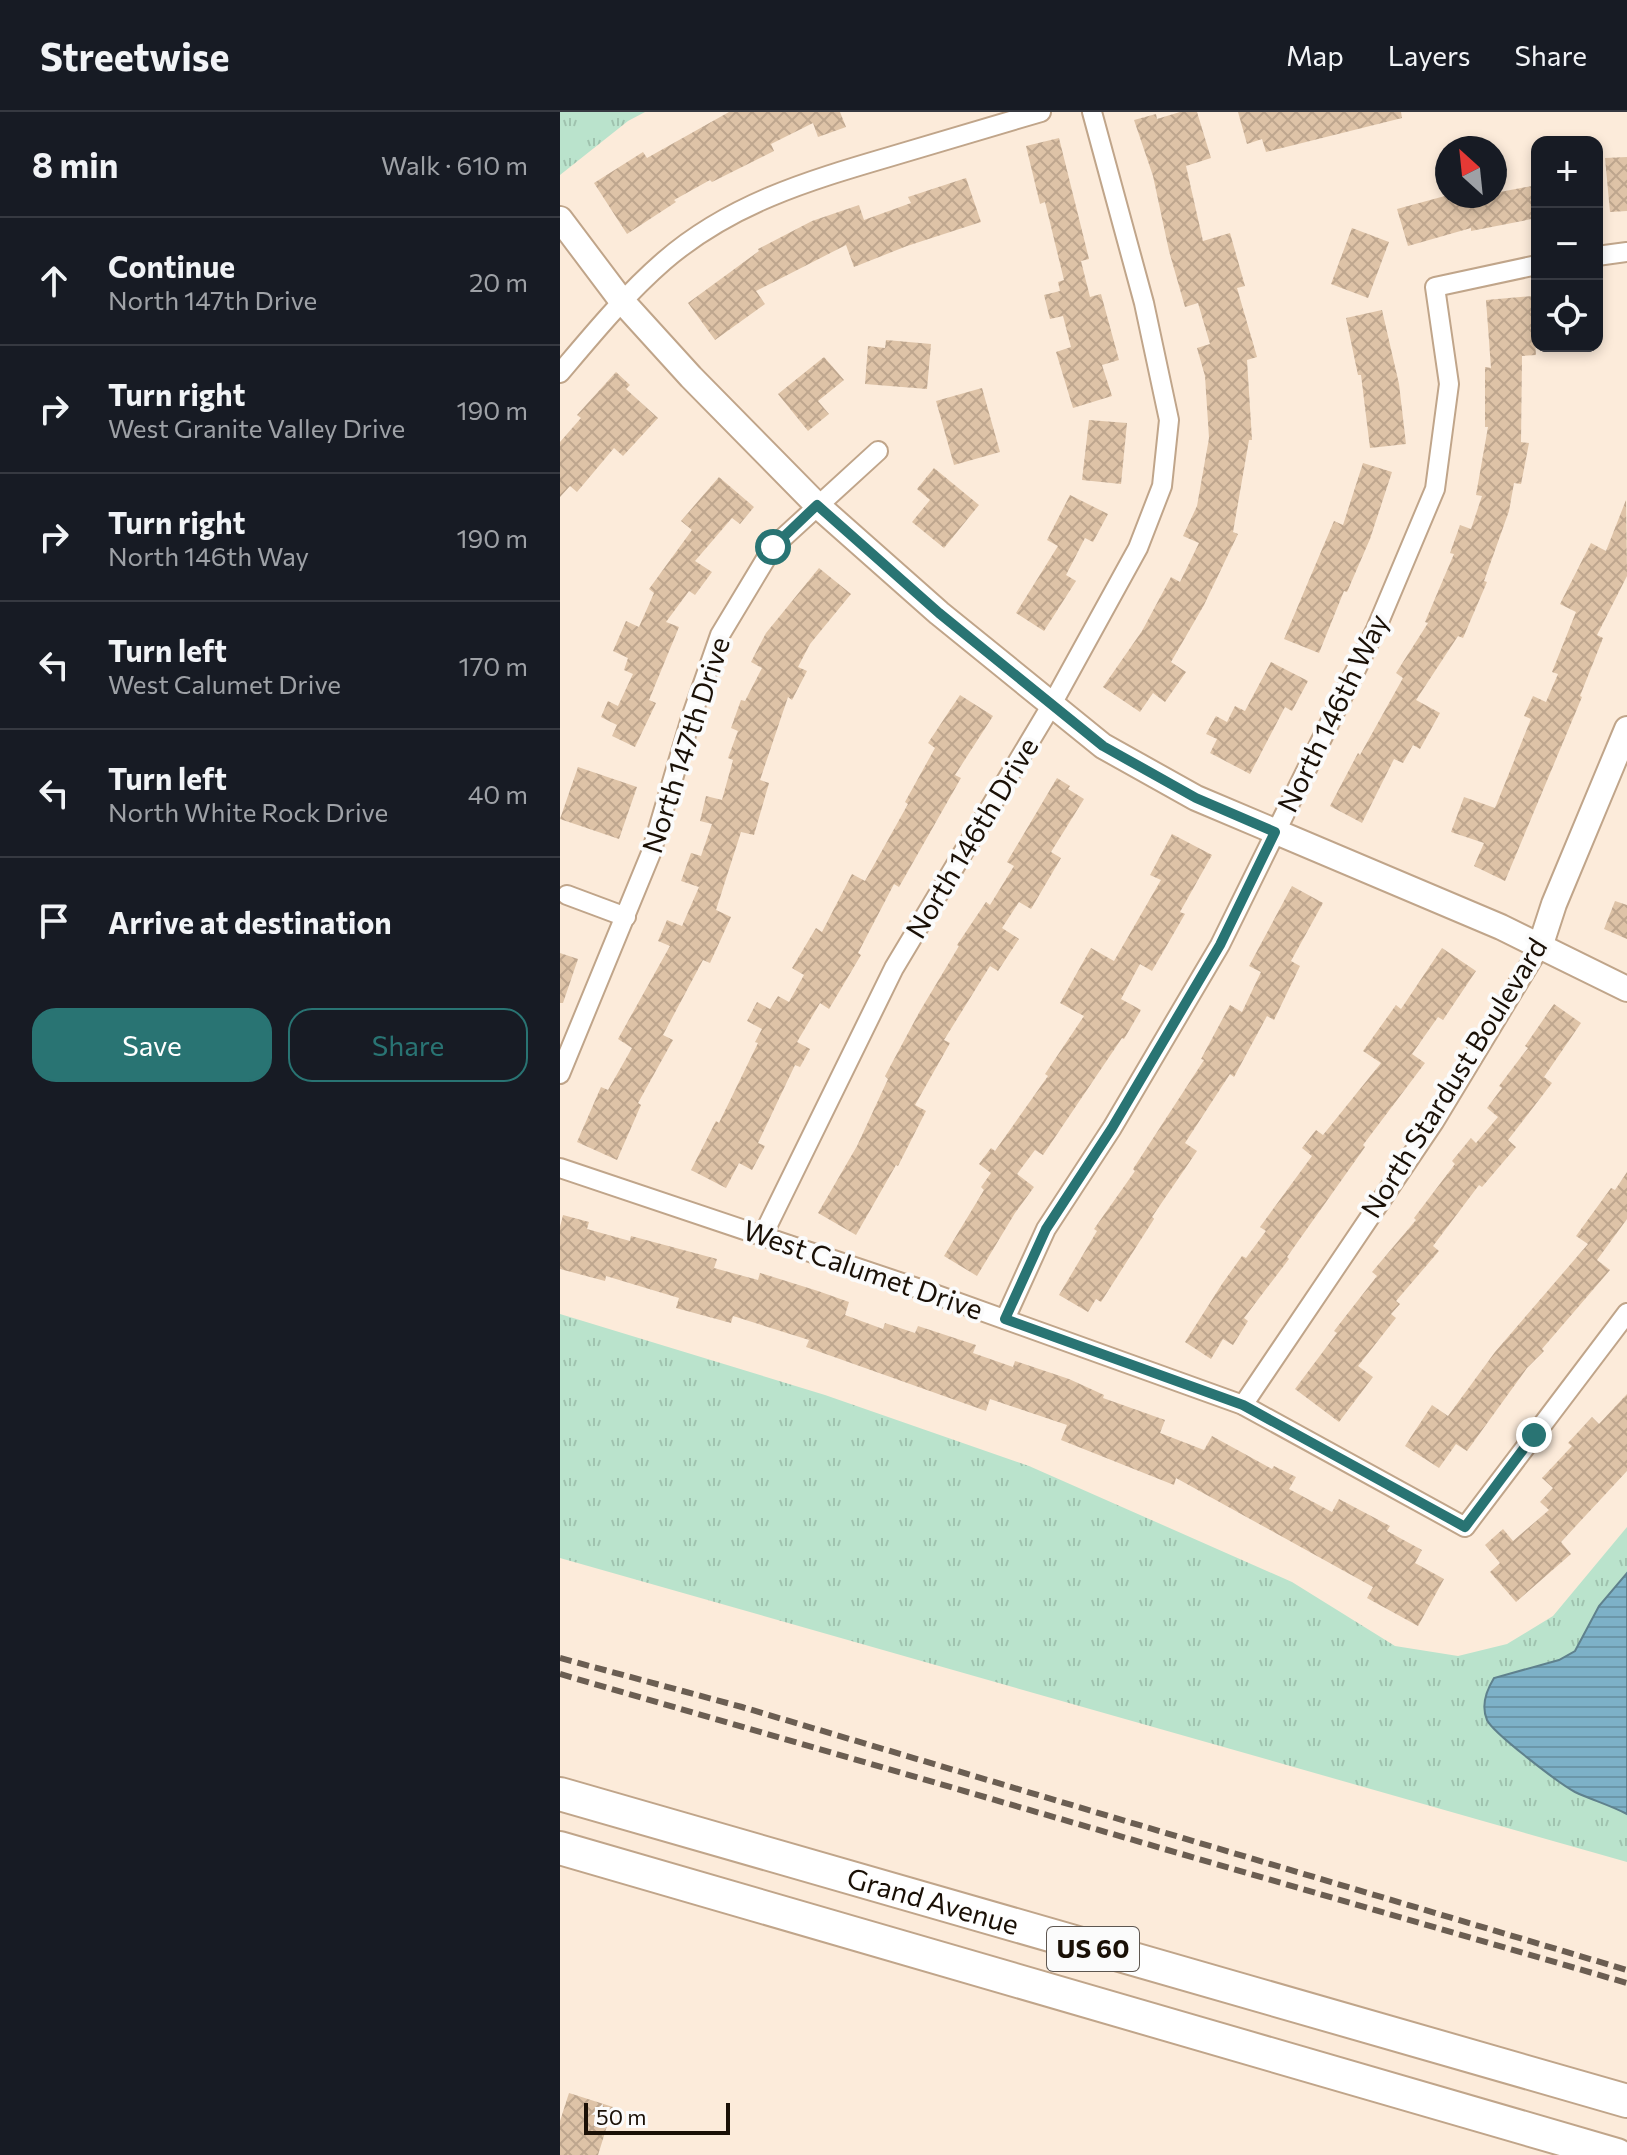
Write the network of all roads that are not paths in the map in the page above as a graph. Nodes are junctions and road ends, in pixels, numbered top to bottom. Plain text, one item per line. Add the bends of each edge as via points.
1 (1041, 112) edge
2 (1092, 112) edge
3 (560, 219) edge
4 (1627, 252) edge
5 (1603, 255) edge
6 (1531, 266) edge
7 (621, 300) junction
8 (560, 373) edge
9 (878, 451) dead end
10 (817, 505) junction
11 (1051, 706) junction
12 (1627, 729) edge
13 (1275, 832) junction
14 (567, 895) dead end
15 (626, 917) junction
16 (1540, 947) junction
17 (1627, 989) edge
18 (560, 1074) edge
19 (560, 1168) edge
20 (763, 1235) junction
21 (1627, 1313) edge
22 (1005, 1319) junction
23 (1243, 1405) junction
24 (560, 1794) edge
25 (560, 1848) edge
26 (1627, 2101) edge
27 (1617, 2155) edge

1 - 7 street via 797,184 752,203 705,231
2 - 11 street, North 146th Drive via 1157,362 1169,420 1167,456 1162,486 1138,548
3 - 7 street
4 - 5 street
6 - 13 street, North 146th Way via 1435,287 1449,384 1435,489 1376,629
7 - 8 street
7 - 10 street
9 - 10 street, North 147th Drive
10 - 11 street
10 - 15 street, North 147th Drive via 773,547 720,635
11 - 13 street via 1103,746 1196,798
11 - 20 street, North 146th Drive via 894,968
12 - 16 street, North Stardust Boulevard
13 - 16 street
13 - 22 street, North 146th Way via 1220,945 1046,1229
14 - 15 street
15 - 18 street, North 147th Drive
16 - 17 street
16 - 23 street, North Stardust Boulevard via 1434,1122
19 - 20 street, West Calumet Drive
20 - 22 street, West Calumet Drive
21 - 23 street, West Calumet Drive via 1465,1527
22 - 23 street, West Calumet Drive
24 - 26 highway, Grand Avenue / US 60
25 - 27 highway, Grand Avenue / US 60

